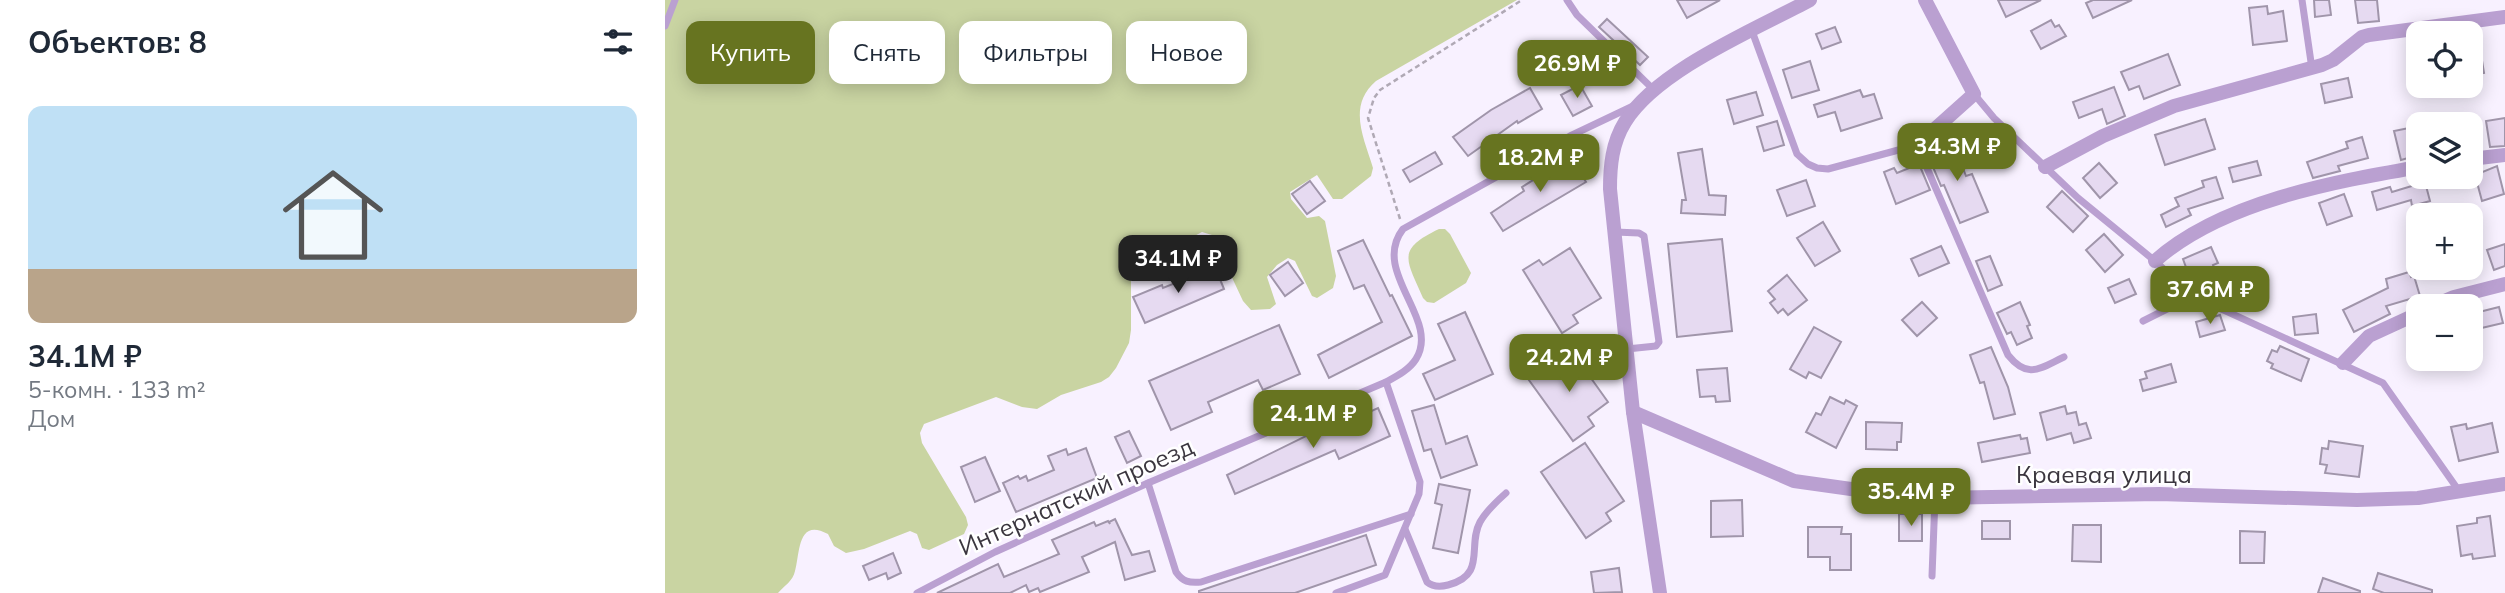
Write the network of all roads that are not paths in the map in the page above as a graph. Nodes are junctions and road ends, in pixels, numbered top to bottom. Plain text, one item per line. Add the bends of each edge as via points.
1 (675, 0) edge
2 (1567, 0) edge
3 (1810, 0) edge
4 (1925, 0) edge
5 (2302, 0) edge
6 (2505, 17) edge
7 (665, 26) edge
8 (1752, 31) junction
9 (2312, 69) junction
10 (1654, 90) junction
11 (1974, 94) junction
12 (1639, 104) junction
13 (1917, 145) junction
14 (2505, 155) edge
15 (2483, 158) edge
16 (2045, 167) junction
17 (2406, 169) edge
18 (1615, 232) junction
19 (2155, 261) junction
20 (2505, 284) edge
21 (2466, 294) edge
22 (2193, 296) junction
23 (2406, 319) edge
24 (2143, 321) dead end
25 (1627, 349) junction
26 (2064, 357) dead end
27 (2343, 363) junction
28 (1386, 382) junction
29 (1633, 411) junction
30 (1148, 483) junction
31 (2505, 484) edge
32 (2460, 492) junction
33 (1506, 493) dead end
34 (1935, 498) junction
35 (1411, 514) junction
36 (1404, 528) junction
37 (1932, 576) dead end
38 (917, 593) edge
39 (1336, 593) edge
40 (1660, 593) edge

1 - 7 lane
2 - 10 lane
3 - 8 street
4 - 11 street
5 - 9 lane
6 - 9 street via 2369,35
8 - 10 street
8 - 13 lane via 1791,141 1808,164 1828,169
9 - 16 street via 2174,106
10 - 12 street
11 - 13 street
11 - 16 lane
12 - 18 street via 1625,122 1611,158
12 - 28 lane, Интернатский проезд via 1570,136 1403,229 1395,242 1394,261 1421,339 1408,368
13 - 26 lane via 2008,355 2029,371
14 - 15 street
16 - 19 lane
17 - 19 street via 2343,181 2230,214 2179,241
18 - 25 street
18 - 25 lane via 1644,236 1659,342
19 - 22 lane
20 - 21 street
22 - 24 lane
22 - 27 lane
23 - 27 street via 2369,336
25 - 29 street
27 - 32 lane via 2389,390
28 - 30 lane, Интернатский проезд
28 - 35 lane via 1420,482
29 - 34 street, Краевая улица via 1794,481
29 - 40 street
30 - 35 lane via 1176,572 1192,583
30 - 38 lane, Интернатский проезд
31 - 32 street, Краевая улица
32 - 34 street, Краевая улица via 2357,500 2159,494
33 - 36 lane via 1480,522 1473,567 1461,580 1448,585 1427,582
34 - 37 lane
35 - 36 lane
36 - 39 lane via 1385,575

